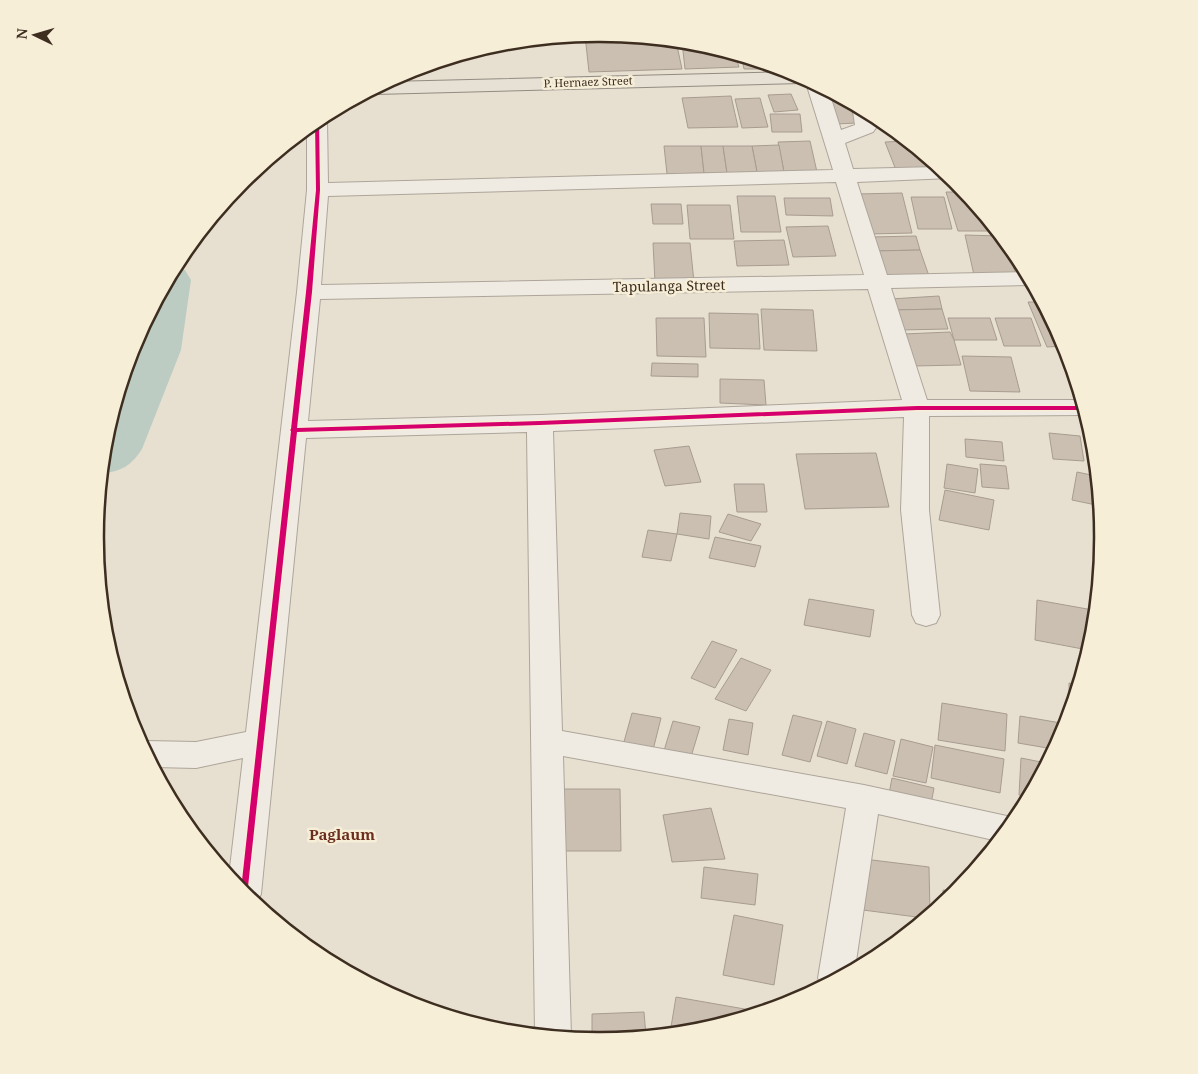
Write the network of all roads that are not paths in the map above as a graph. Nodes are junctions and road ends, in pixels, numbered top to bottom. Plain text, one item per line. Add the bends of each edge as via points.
1 (781, 78) edge
2 (393, 88) edge
3 (819, 94) edge
4 (865, 121) edge
5 (317, 131) edge
6 (834, 140) junction
7 (935, 174) edge
8 (845, 175) junction
9 (318, 190) junction
10 (1020, 279) edge
11 (878, 283) junction
12 (309, 292) junction
13 (917, 408) junction
14 (1077, 408) edge
15 (540, 423) junction
16 (293, 430) junction
17 (926, 615) dead end
18 (547, 741) junction
19 (259, 742) junction
20 (154, 754) edge
21 (864, 798) junction
22 (999, 827) edge
23 (245, 883) edge
24 (837, 970) edge
25 (553, 1029) edge

1 - 2 main road, P. Hernaez Street
3 - 6 street
4 - 6 street via 866,128
5 - 9 street
6 - 8 street
7 - 8 street
8 - 9 street
8 - 11 street
9 - 12 street
10 - 11 street, Tapulanga Street
11 - 12 street, Tapulanga Street
11 - 13 street
12 - 16 street
13 - 14 street
13 - 15 street
13 - 17 street via 915,510
15 - 16 street
15 - 18 street
16 - 19 street
18 - 21 street
18 - 25 street
19 - 20 street via 196,755
19 - 23 street
21 - 22 street
21 - 24 street

